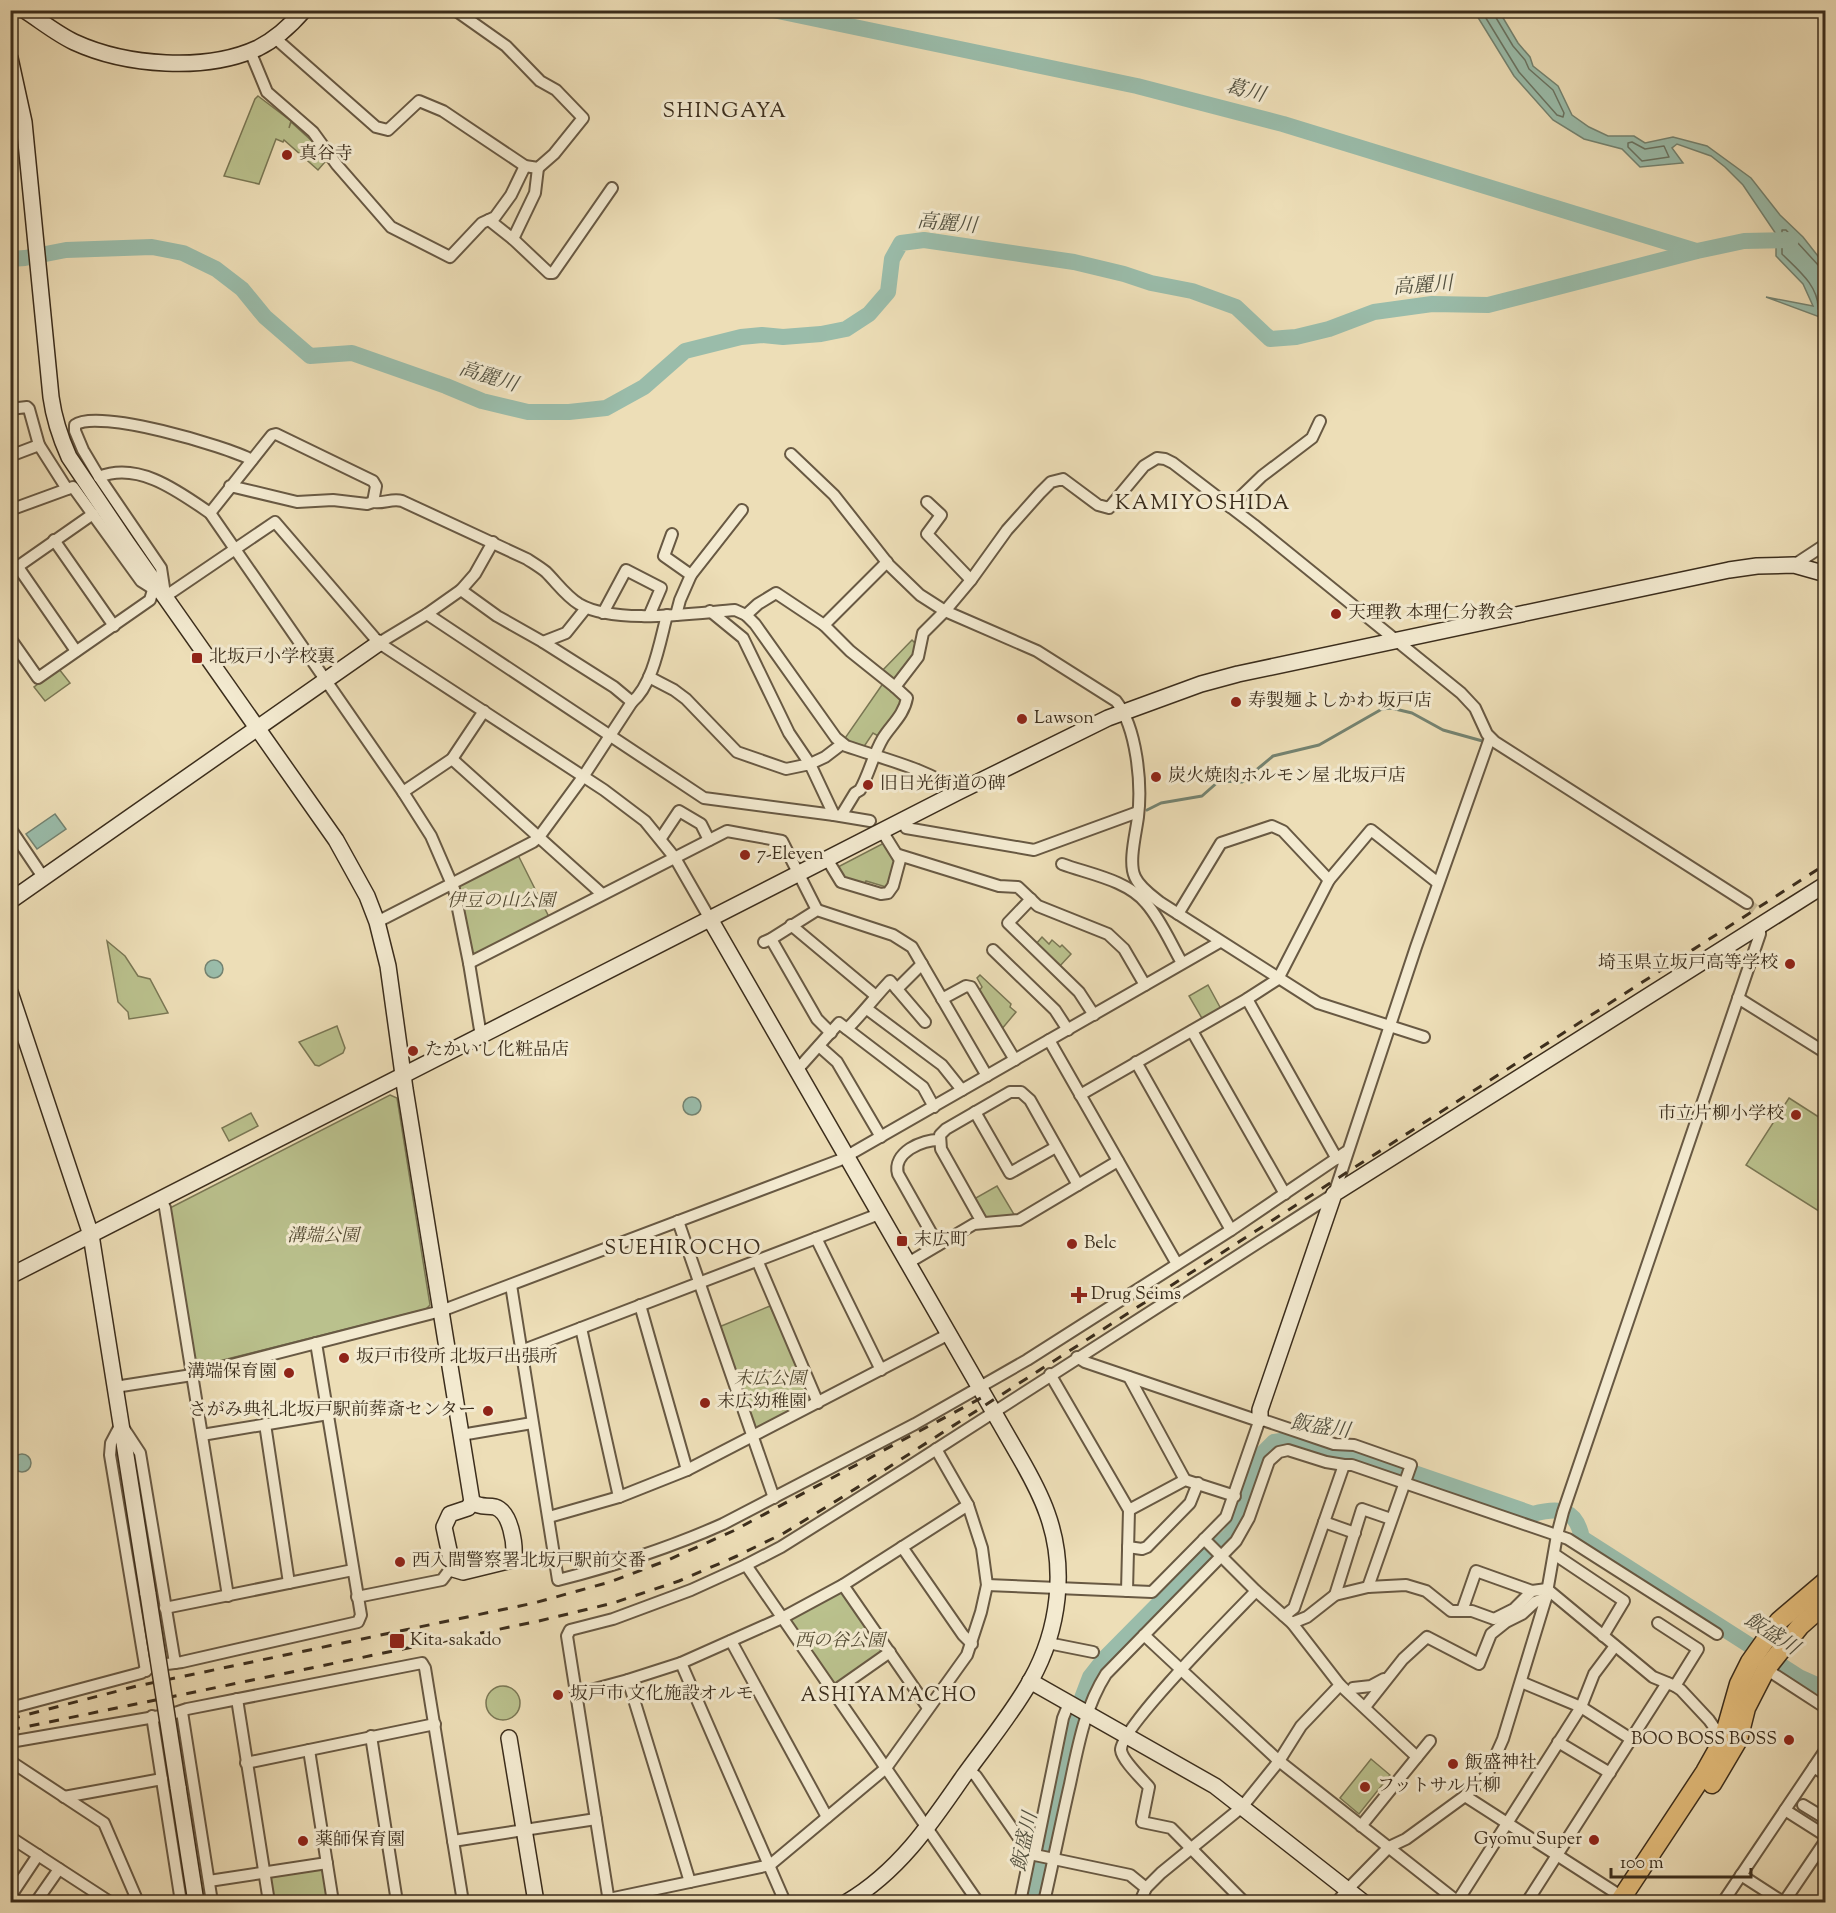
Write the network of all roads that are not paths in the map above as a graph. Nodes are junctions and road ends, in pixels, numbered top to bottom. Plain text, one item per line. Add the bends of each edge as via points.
1 (24, 10) edge
2 (304, 10) edge
3 (455, 10) edge
4 (275, 38) junction
5 (250, 51) junction
6 (10, 58) edge
7 (525, 166) junction
8 (538, 168) junction
9 (612, 188) dead end
10 (489, 220) junction
11 (513, 239) junction
12 (10, 409) edge
13 (1320, 421) dead end
14 (39, 445) junction
15 (791, 454) dead end
16 (10, 456) edge
17 (252, 460) junction
18 (99, 477) junction
19 (230, 486) junction
20 (67, 489) junction
21 (373, 502) junction
22 (927, 502) dead end
23 (1230, 507) junction
24 (10, 510) edge
25 (742, 510) dead end
26 (210, 513) junction
27 (93, 514) junction
28 (672, 534) dead end
29 (54, 540) junction
30 (494, 542) junction
31 (1826, 544) edge
32 (234, 549) junction
33 (887, 562) junction
34 (1794, 565) junction
35 (14, 569) edge
36 (1826, 574) edge
37 (692, 575) junction
38 (971, 580) junction
39 (460, 590) junction
40 (160, 593) junction
41 (586, 608) junction
42 (945, 611) junction
43 (603, 612) junction
44 (710, 612) junction
45 (427, 614) junction
46 (672, 615) junction
47 (746, 615) junction
48 (649, 616) junction
49 (824, 625) junction
50 (114, 626) junction
51 (10, 638) edge
52 (1395, 640) junction
53 (543, 642) junction
54 (379, 643) junction
55 (76, 651) junction
56 (649, 677) junction
57 (325, 681) junction
58 (895, 687) junction
59 (632, 702) junction
60 (484, 711) junction
61 (1125, 712) junction
62 (258, 728) junction
63 (610, 735) junction
64 (1490, 738) junction
65 (842, 744) junction
66 (875, 756) junction
67 (452, 759) junction
68 (810, 764) junction
69 (583, 777) junction
70 (403, 792) junction
71 (958, 792) junction
72 (1138, 812) junction
73 (837, 815) junction
74 (876, 826) junction
75 (10, 828) edge
76 (906, 828) dead end
77 (539, 837) junction
78 (661, 838) junction
79 (709, 840) junction
80 (899, 855) junction
81 (675, 858) junction
82 (827, 859) junction
83 (1062, 864) dead end
84 (798, 873) junction
85 (43, 877) junction
86 (1329, 880) junction
87 (1438, 883) junction
88 (452, 884) junction
89 (1826, 884) edge
90 (602, 894) junction
91 (1031, 899) junction
92 (10, 900) edge
93 (1747, 903) tunnel mouth
94 (817, 910) junction
95 (1178, 914) junction
96 (1762, 918) junction
97 (710, 919) junction
98 (377, 922) junction
99 (791, 925) junction
100 (1220, 942) junction
101 (993, 950) dead end
102 (470, 963) junction
103 (1182, 963) junction
104 (922, 964) junction
105 (1278, 979) junction
106 (1145, 985) junction
107 (897, 989) junction
108 (10, 992) edge
109 (876, 996) junction
110 (1738, 998) junction
111 (942, 999) junction
112 (1247, 999) junction
113 (867, 1009) junction
114 (1094, 1015) junction
115 (925, 1022) dead end
116 (1389, 1026) junction
117 (847, 1029) junction
118 (1068, 1030) junction
119 (1192, 1031) junction
120 (831, 1033) junction
121 (481, 1036) junction
122 (1424, 1037) dead end
123 (1049, 1040) junction
124 (819, 1046) junction
125 (1826, 1053) edge
126 (1015, 1060) junction
127 (1136, 1062) junction
128 (797, 1070) junction
129 (403, 1075) junction
130 (987, 1076) junction
131 (962, 1090) junction
132 (1080, 1095) junction
133 (934, 1107) junction
134 (975, 1112) junction
135 (881, 1137) junction
136 (940, 1140) junction
137 (1056, 1147) junction
138 (1342, 1155) junction
139 (846, 1157) junction
140 (1118, 1161) junction
141 (1078, 1185) junction
142 (1285, 1194) junction
143 (1334, 1194) junction
144 (160, 1199) junction
145 (879, 1214) junction
146 (678, 1221) junction
147 (982, 1222) junction
148 (1231, 1230) junction
149 (91, 1235) junction
150 (816, 1238) junction
151 (938, 1245) junction
152 (756, 1260) junction
153 (908, 1263) junction
154 (1177, 1264) junction
155 (10, 1276) edge
156 (699, 1282) junction
157 (511, 1285) junction
158 (640, 1305) junction
159 (441, 1311) junction
160 (580, 1328) junction
161 (949, 1334) junction
162 (316, 1343) junction
163 (521, 1351) junction
164 (1077, 1357) junction
165 (881, 1370) junction
166 (1050, 1374) junction
167 (192, 1375) junction
168 (1129, 1377) junction
169 (115, 1387) junction
170 (980, 1388) junction
171 (818, 1403) junction
172 (994, 1412) junction
173 (328, 1414) junction
174 (1259, 1420) junction
175 (532, 1423) junction
176 (121, 1424) junction
177 (265, 1424) junction
178 (202, 1435) junction
179 (461, 1435) junction
180 (753, 1436) junction
181 (936, 1449) junction
182 (1344, 1465) junction
183 (687, 1470) junction
184 (1185, 1480) junction
185 (1404, 1482) junction
186 (1198, 1483) junction
187 (1234, 1496) junction
188 (619, 1497) junction
189 (774, 1498) junction
190 (472, 1502) junction
191 (968, 1505) junction
192 (1129, 1510) junction
193 (549, 1517) junction
194 (1391, 1519) junction
195 (1324, 1522) junction
196 (1355, 1533) junction
197 (1557, 1534) junction
198 (1206, 1542) junction
199 (902, 1547) junction
200 (1128, 1547) junction
201 (1554, 1554) junction
202 (1220, 1556) junction
203 (746, 1565) junction
204 (453, 1569) junction
205 (353, 1570) junction
206 (1826, 1581) edge
207 (289, 1583) junction
208 (843, 1585) junction
209 (987, 1585) junction
210 (1368, 1587) junction
211 (1057, 1588) junction
212 (1127, 1591) junction
213 (1256, 1591) junction
214 (1532, 1591) junction
215 (1547, 1594) junction
216 (1335, 1595) junction
217 (228, 1596) junction
218 (357, 1597) junction
219 (1826, 1603) edge
220 (165, 1608) junction
221 (1462, 1611) junction
222 (782, 1618) junction
223 (1288, 1619) junction
224 (1658, 1623) dead end
225 (1717, 1634) dead end
226 (1144, 1635) junction
227 (1603, 1636) junction
228 (731, 1641) junction
229 (1048, 1643) junction
230 (972, 1644) junction
231 (1615, 1646) junction
232 (890, 1652) junction
233 (1093, 1652) dead end
234 (681, 1663) junction
235 (175, 1664) junction
236 (1181, 1669) junction
237 (1766, 1669) junction
238 (146, 1671) junction
239 (1389, 1676) junction
240 (628, 1680) junction
241 (1030, 1681) junction
242 (1521, 1682) junction
243 (1671, 1684) junction
244 (1340, 1685) junction
245 (1353, 1688) dead end
246 (833, 1692) junction
247 (576, 1694) junction
248 (237, 1699) junction
249 (1365, 1707) junction
250 (1581, 1707) junction
251 (10, 1708) edge
252 (928, 1708) junction
253 (1078, 1708) junction
254 (1826, 1708) edge
255 (182, 1712) junction
256 (152, 1716) junction
257 (435, 1724) junction
258 (1126, 1735) junction
259 (371, 1736) junction
260 (509, 1738) dead end
261 (1631, 1739) junction
262 (1723, 1740) junction
263 (1430, 1741) dead end
264 (10, 1742) edge
265 (1558, 1742) junction
266 (1826, 1749) edge
267 (309, 1750) junction
268 (1418, 1757) junction
269 (10, 1761) edge
270 (1279, 1761) junction
271 (246, 1762) junction
272 (1814, 1767) junction
273 (886, 1768) junction
274 (969, 1770) junction
275 (1610, 1773) junction
276 (1826, 1774) edge
277 (162, 1779) junction
278 (1465, 1796) junction
279 (64, 1797) junction
280 (1803, 1805) dead end
281 (1242, 1808) junction
282 (1785, 1809) junction
283 (827, 1817) junction
284 (1826, 1818) edge
285 (596, 1819) junction
286 (1507, 1824) junction
287 (1361, 1826) junction
288 (926, 1829) junction
289 (524, 1831) junction
290 (10, 1837) edge
291 (1826, 1838) edge
292 (453, 1841) junction
293 (1389, 1847) junction
294 (1190, 1848) junction
295 (1034, 1854) junction
296 (38, 1856) junction
297 (1557, 1856) junction
298 (1053, 1858) junction
299 (327, 1863) junction
300 (770, 1866) junction
301 (59, 1869) junction
302 (264, 1873) junction
303 (1741, 1875) junction
304 (209, 1881) junction
305 (690, 1882) junction
306 (1146, 1888) junction
307 (1347, 1890) junction
308 (10, 1897) edge
309 (609, 1901) edge
310 (974, 1901) edge
311 (1626, 1901) edge
312 (36, 1902) edge
313 (110, 1902) edge
314 (138, 1902) edge
315 (181, 1902) edge
316 (196, 1902) edge
317 (212, 1902) edge
318 (269, 1902) edge
319 (333, 1902) edge
320 (397, 1902) edge
321 (463, 1902) edge
322 (536, 1902) edge
323 (785, 1902) edge
324 (847, 1902) edge
325 (1020, 1902) edge
326 (1044, 1902) edge
327 (1140, 1902) edge
328 (1244, 1902) edge
329 (1337, 1902) edge
330 (1363, 1902) edge
331 (1458, 1902) edge
332 (1527, 1902) edge
333 (1723, 1902) edge
334 (1784, 1902) edge

1 - 5 street via 73,42 146,62 218,60
2 - 4 street
3 - 8 street via 506,46 583,118
4 - 5 street
4 - 7 street via 376,127 388,130 419,100 443,111
5 - 10 street via 267,92 313,132 391,227 450,257
6 - 40 street via 24,122 57,427 69,457
7 - 8 street
7 - 10 street via 506,204
8 - 11 street via 535,193
9 - 11 street via 553,273
10 - 11 street
12 - 14 street via 29,409
13 - 23 street via 1312,438
14 - 16 street
14 - 20 street
15 - 33 street via 834,495
17 - 18 street via 201,441 127,424 77,423 75,431
17 - 19 street
17 - 21 street via 276,434 373,481
18 - 26 street via 111,472 132,472 172,487
18 - 40 street via 161,568
19 - 21 street via 297,502
19 - 26 street
20 - 24 street
20 - 27 street via 73,487
21 - 30 street via 402,501
22 - 38 street via 941,514 927,534
23 - 38 street via 1165,459 1149,462 1108,508 1058,479 1050,482 1007,530
23 - 52 street
25 - 37 street
26 - 32 street
27 - 29 street
27 - 40 street via 141,581
28 - 37 street via 664,556
29 - 35 street
29 - 50 street
30 - 39 street
30 - 41 street via 544,570 567,595
31 - 34 street
32 - 40 street
32 - 54 street via 275,522
32 - 57 street
33 - 42 street via 920,594
33 - 49 street
34 - 36 street
34 - 52 street via 1729,570
35 - 55 street
37 - 46 street
38 - 42 street
39 - 45 street
39 - 53 street
40 - 50 street
40 - 62 street
41 - 43 street
41 - 53 street via 566,633
42 - 58 street via 923,633 918,657
42 - 61 street via 1037,651 1107,694
43 - 48 street
43 - 48 street via 626,570 661,588
44 - 46 street
44 - 47 street via 735,610
44 - 68 street via 743,639 789,733
45 - 54 street
45 - 63 street
46 - 48 street
46 - 56 street
47 - 49 street via 776,593
47 - 65 street
49 - 58 street
50 - 55 street
51 - 55 street via 38,678
52 - 61 street via 1210,682
52 - 64 street via 1470,701
53 - 59 street
54 - 57 street
54 - 60 street
56 - 59 street
56 - 68 street via 686,699 736,752 786,769
57 - 62 street
57 - 70 street
58 - 66 street via 907,698 906,703
59 - 63 street
60 - 67 street
60 - 69 street
61 - 71 street
61 - 72 street via 1138,774
62 - 85 street
62 - 98 street via 348,859
63 - 69 street
63 - 73 street via 704,798
64 - 87 street
64 - 93 street
65 - 66 street
65 - 68 street
66 - 71 street via 919,771
66 - 73 street via 863,783
67 - 70 street
67 - 77 street
68 - 73 street
69 - 77 street
69 - 78 street via 631,808
70 - 88 street via 431,836
71 - 74 street
72 - 76 street via 1034,850
72 - 95 street via 1133,848 1135,877
73 - 74 street
74 - 80 street
74 - 82 street
75 - 85 street
77 - 88 street
77 - 90 street
78 - 79 street via 679,811 701,824
78 - 81 street
79 - 81 street
79 - 84 street via 727,831 780,839
80 - 82 street via 893,886 885,894 842,882
80 - 91 street via 999,886 1018,887
81 - 90 street
81 - 97 street
82 - 84 street
83 - 103 street via 1126,887 1141,898
84 - 94 street
84 - 97 street
85 - 92 street
86 - 87 street via 1371,830
86 - 95 street via 1283,831 1272,826 1221,843
86 - 105 street
87 - 116 street
88 - 98 street
88 - 102 street
89 - 96 street
90 - 102 street
91 - 106 street via 1038,906 1108,934 1124,949
91 - 114 street via 1008,923 1079,992
94 - 99 street
94 - 104 street via 892,935 912,947
95 - 100 street
96 - 110 street
96 - 143 street
97 - 121 street
97 - 128 street
98 - 129 street via 388,966
99 - 109 street
99 - 120 street via 767,941
100 - 103 street
100 - 105 street
101 - 118 street via 1055,1010
102 - 121 street
103 - 106 street
104 - 107 street
104 - 111 street
105 - 112 street
105 - 116 street via 1318,1003
106 - 114 street
107 - 109 street via 890,981
107 - 115 street
108 - 149 street
109 - 113 street
110 - 125 street
110 - 197 street
111 - 126 street via 971,987
111 - 130 street
112 - 119 street
112 - 138 street
113 - 117 street
113 - 131 street via 942,1065
114 - 118 street
116 - 122 street
116 - 138 street
117 - 120 street via 839,1023
117 - 133 street via 922,1087
118 - 123 street
119 - 127 street
119 - 142 street
120 - 124 street
121 - 129 street
123 - 126 street
123 - 132 street
124 - 128 street
124 - 135 street via 837,1062
126 - 130 street
127 - 132 street
127 - 148 street
128 - 139 street
129 - 144 street
129 - 159 street
130 - 131 street
131 - 133 street
132 - 140 street
133 - 135 street
134 - 136 street via 946,1129
134 - 137 street via 1010,1092 1021,1092 1030,1100
134 - 137 street via 1010,1173
135 - 139 street
136 - 147 street via 941,1149
136 - 151 street via 926,1141 903,1154 896,1168
137 - 141 street
138 - 142 street
138 - 143 street
139 - 145 street
139 - 146 street
140 - 141 street
140 - 154 street
141 - 147 street via 1018,1220
142 - 148 street
143 - 164 street
143 - 174 street
144 - 149 street
144 - 167 street via 166,1212
145 - 150 street
145 - 153 street
146 - 156 street
146 - 157 street
147 - 151 street
148 - 154 street
149 - 155 street
149 - 169 street
150 - 152 street
150 - 165 street
151 - 153 street
152 - 156 street
152 - 171 street
153 - 161 street
154 - 170 street
156 - 158 street
156 - 180 street
157 - 159 street
157 - 163 street
158 - 160 street
158 - 183 street
159 - 162 street
159 - 179 street
160 - 163 street
160 - 188 street
161 - 165 street
161 - 170 street
162 - 167 street
162 - 173 street
163 - 175 street
164 - 166 street
164 - 168 street
165 - 171 street
166 - 172 street
166 - 192 street
167 - 169 street
167 - 178 street
168 - 174 street
168 - 184 street
169 - 176 street
170 - 172 street
170 - 189 street
171 - 180 street
172 - 181 street
172 - 211 street via 1048,1514 1055,1542
173 - 177 street
173 - 205 street
174 - 185 street via 1411,1465
174 - 187 street
175 - 179 street
175 - 193 street
176 - 220 street via 140,1453
176 - 238 street via 111,1443 110,1455
176 - 316 street, bridge
177 - 178 street
177 - 207 street
178 - 217 street
179 - 190 street
180 - 183 street
180 - 189 street
181 - 191 street
181 - 203 street
182 - 185 street
182 - 195 street
182 - 202 street via 1288,1450 1272,1456 1243,1530
183 - 188 street
184 - 186 street
184 - 192 street
185 - 194 street
185 - 197 street
186 - 187 street
186 - 200 street via 1190,1503 1148,1547
187 - 198 street via 1226,1517
188 - 193 street
189 - 193 street via 691,1539 558,1580
190 - 204 street via 468,1508 450,1514 444,1527
190 - 204 street via 505,1513 514,1558 463,1572
191 - 199 street
191 - 209 street via 982,1548
192 - 200 street
194 - 196 street via 1362,1509
194 - 210 street
195 - 196 street
195 - 223 street
196 - 216 street
197 - 201 street
197 - 225 street
198 - 202 street
198 - 212 street via 1152,1592
199 - 208 street
199 - 230 street
200 - 212 street
201 - 215 street
201 - 227 street via 1624,1601
202 - 213 street
202 - 226 street
203 - 222 street
203 - 247 street via 671,1598 570,1630 567,1636
204 - 218 street via 442,1580
205 - 207 street
205 - 218 street
206 - 262 highway via 1779,1621 1750,1662 1739,1684
207 - 217 street
208 - 222 street
208 - 232 street
209 - 211 street
209 - 230 street
210 - 216 street
210 - 221 street via 1416,1587 1451,1611
211 - 212 street
211 - 229 street
213 - 223 street
213 - 236 street
214 - 215 street
214 - 221 street via 1514,1609 1494,1619
214 - 221 street via 1476,1571
215 - 227 street
215 - 239 street via 1491,1634 1479,1664 1427,1637
215 - 242 street
216 - 223 street via 1307,1617
217 - 220 street
218 - 235 street via 361,1616 358,1622
219 - 237 highway via 1800,1626
220 - 235 street
222 - 228 street
222 - 246 street
223 - 244 street
224 - 243 street via 1698,1649
226 - 236 street
226 - 253 street via 1106,1674 1092,1699
227 - 231 street
228 - 234 street
228 - 283 street
229 - 233 street
229 - 241 street
230 - 252 street
231 - 243 street via 1653,1677
231 - 250 street via 1594,1674
232 - 246 street
232 - 252 street
234 - 240 street
234 - 300 street
235 - 238 street via 152,1666
236 - 258 street
236 - 270 street
237 - 254 street
237 - 311 highway via 1746,1708 1733,1749
238 - 251 street
239 - 245 street via 1371,1686
239 - 249 street
240 - 247 street
240 - 305 street
241 - 253 street
241 - 274 street
242 - 250 street
242 - 278 street via 1487,1775
243 - 261 street
243 - 262 street via 1709,1720
244 - 249 street
244 - 270 street via 1300,1726
246 - 273 street
247 - 285 street
248 - 255 street
248 - 257 street via 419,1662 425,1668
248 - 271 street
249 - 268 street
250 - 261 street
250 - 265 street
252 - 273 street
253 - 258 street
253 - 295 street via 1063,1718
253 - 298 street
255 - 256 street
255 - 304 street
256 - 264 street
256 - 277 street
257 - 259 street
257 - 292 street
258 - 281 street via 1215,1786
258 - 294 street via 1121,1750 1124,1757 1149,1787 1142,1822 1171,1828
259 - 267 street
259 - 320 street
260 - 289 street
261 - 275 street
262 - 311 highway
263 - 268 street
265 - 275 street
265 - 286 street
266 - 272 street
267 - 271 street
267 - 299 street
268 - 287 street
269 - 279 street
270 - 281 street
270 - 287 street
271 - 302 street
272 - 276 street
272 - 282 street
273 - 283 street
273 - 288 street
274 - 288 street
274 - 295 street
275 - 297 street
277 - 279 street
277 - 315 street
278 - 286 street
278 - 293 street
279 - 314 street via 104,1823
280 - 284 street
281 - 294 street
281 - 307 street
282 - 291 street
282 - 303 street
283 - 300 street
285 - 289 street
285 - 309 street
286 - 297 street
286 - 331 street
287 - 293 street
288 - 310 street
288 - 324 street via 891,1869
289 - 292 street
289 - 322 street
290 - 296 street
291 - 334 street
292 - 321 street
293 - 307 street
293 - 331 street
294 - 306 street
294 - 328 street
295 - 298 street
295 - 325 street
296 - 301 street
296 - 308 street
297 - 311 street
297 - 332 street
298 - 306 street via 1130,1875
298 - 326 street
299 - 302 street
299 - 319 street
300 - 305 street
300 - 323 street
301 - 312 street
301 - 313 street
302 - 304 street
302 - 318 street
303 - 333 street
303 - 334 street
304 - 317 street
305 - 309 street
306 - 327 street
307 - 329 street
307 - 330 street

